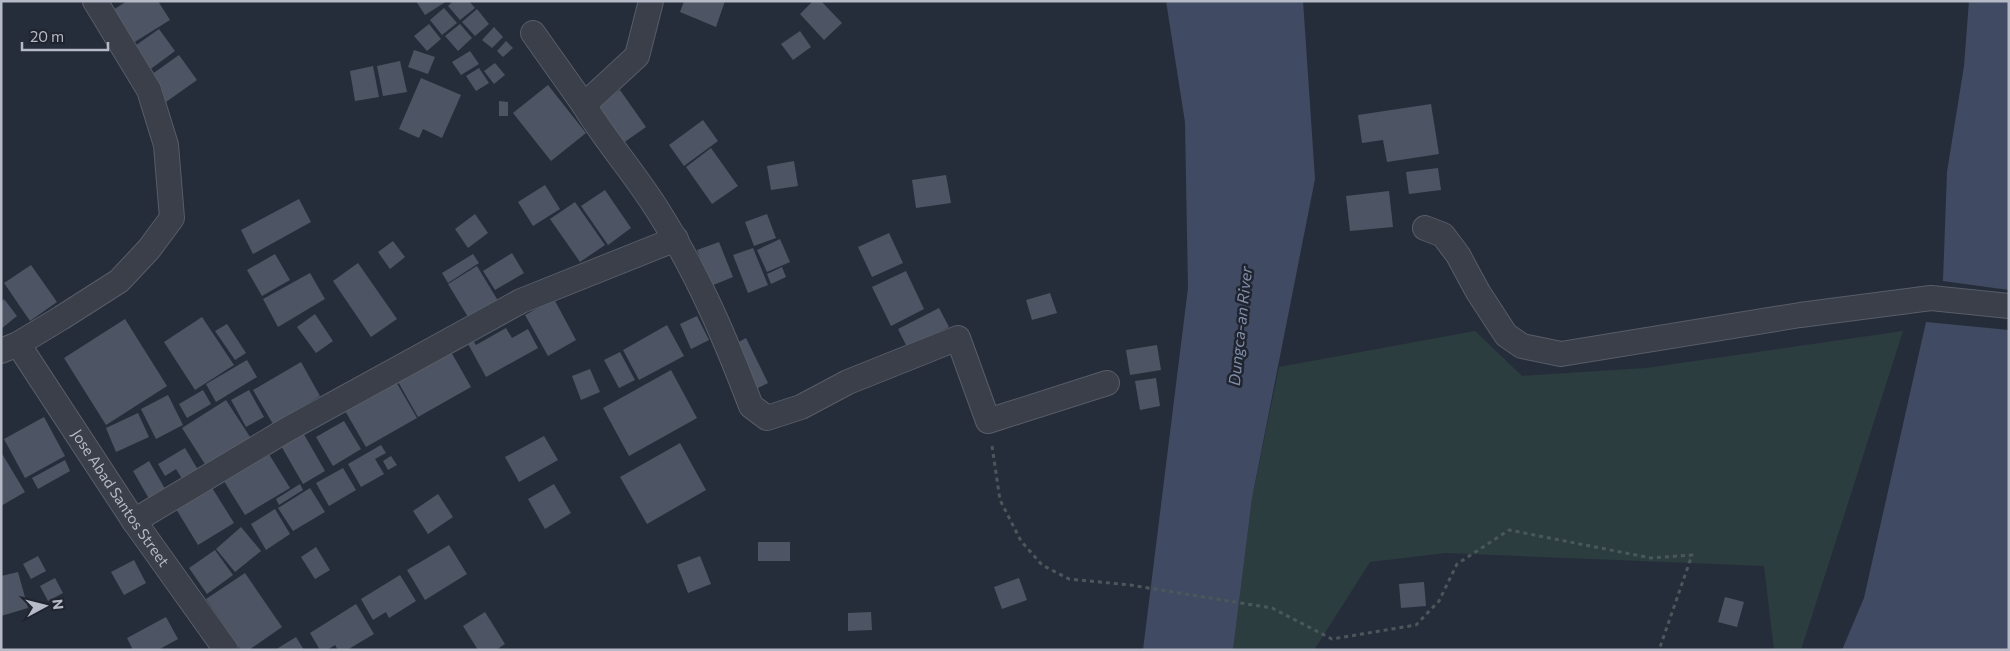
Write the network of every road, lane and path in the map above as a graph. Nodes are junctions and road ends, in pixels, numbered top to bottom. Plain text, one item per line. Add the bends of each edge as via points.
1 (95, 1) edge
2 (651, 1) edge
3 (533, 33) dead end
4 (584, 105) junction
5 (1425, 228) dead end
6 (676, 239) junction
7 (2009, 306) edge
8 (9, 347) edge
9 (1107, 384) dead end
10 (988, 420) junction
11 (134, 522) junction
12 (226, 650) edge
13 (1659, 650) edge

1 - 8 street via 149,90 166,146 172,218 119,282
2 - 4 street via 637,56
3 - 4 street
4 - 6 street
5 - 7 street via 1443,235 1506,335 1522,346 1561,354 1800,315 1931,298
6 - 10 street via 751,406 767,418 801,407 848,382 958,338
6 - 11 street via 521,300 288,429
8 - 11 street, Jose Abad Santos Street
9 - 10 street
10 - 13 path via 1000,500 1021,541 1042,565 1069,579 1130,585 1272,608 1332,639 1416,624 1439,601 1457,564 1509,530 1651,558 1692,555
11 - 12 street, Jose Abad Santos Street

